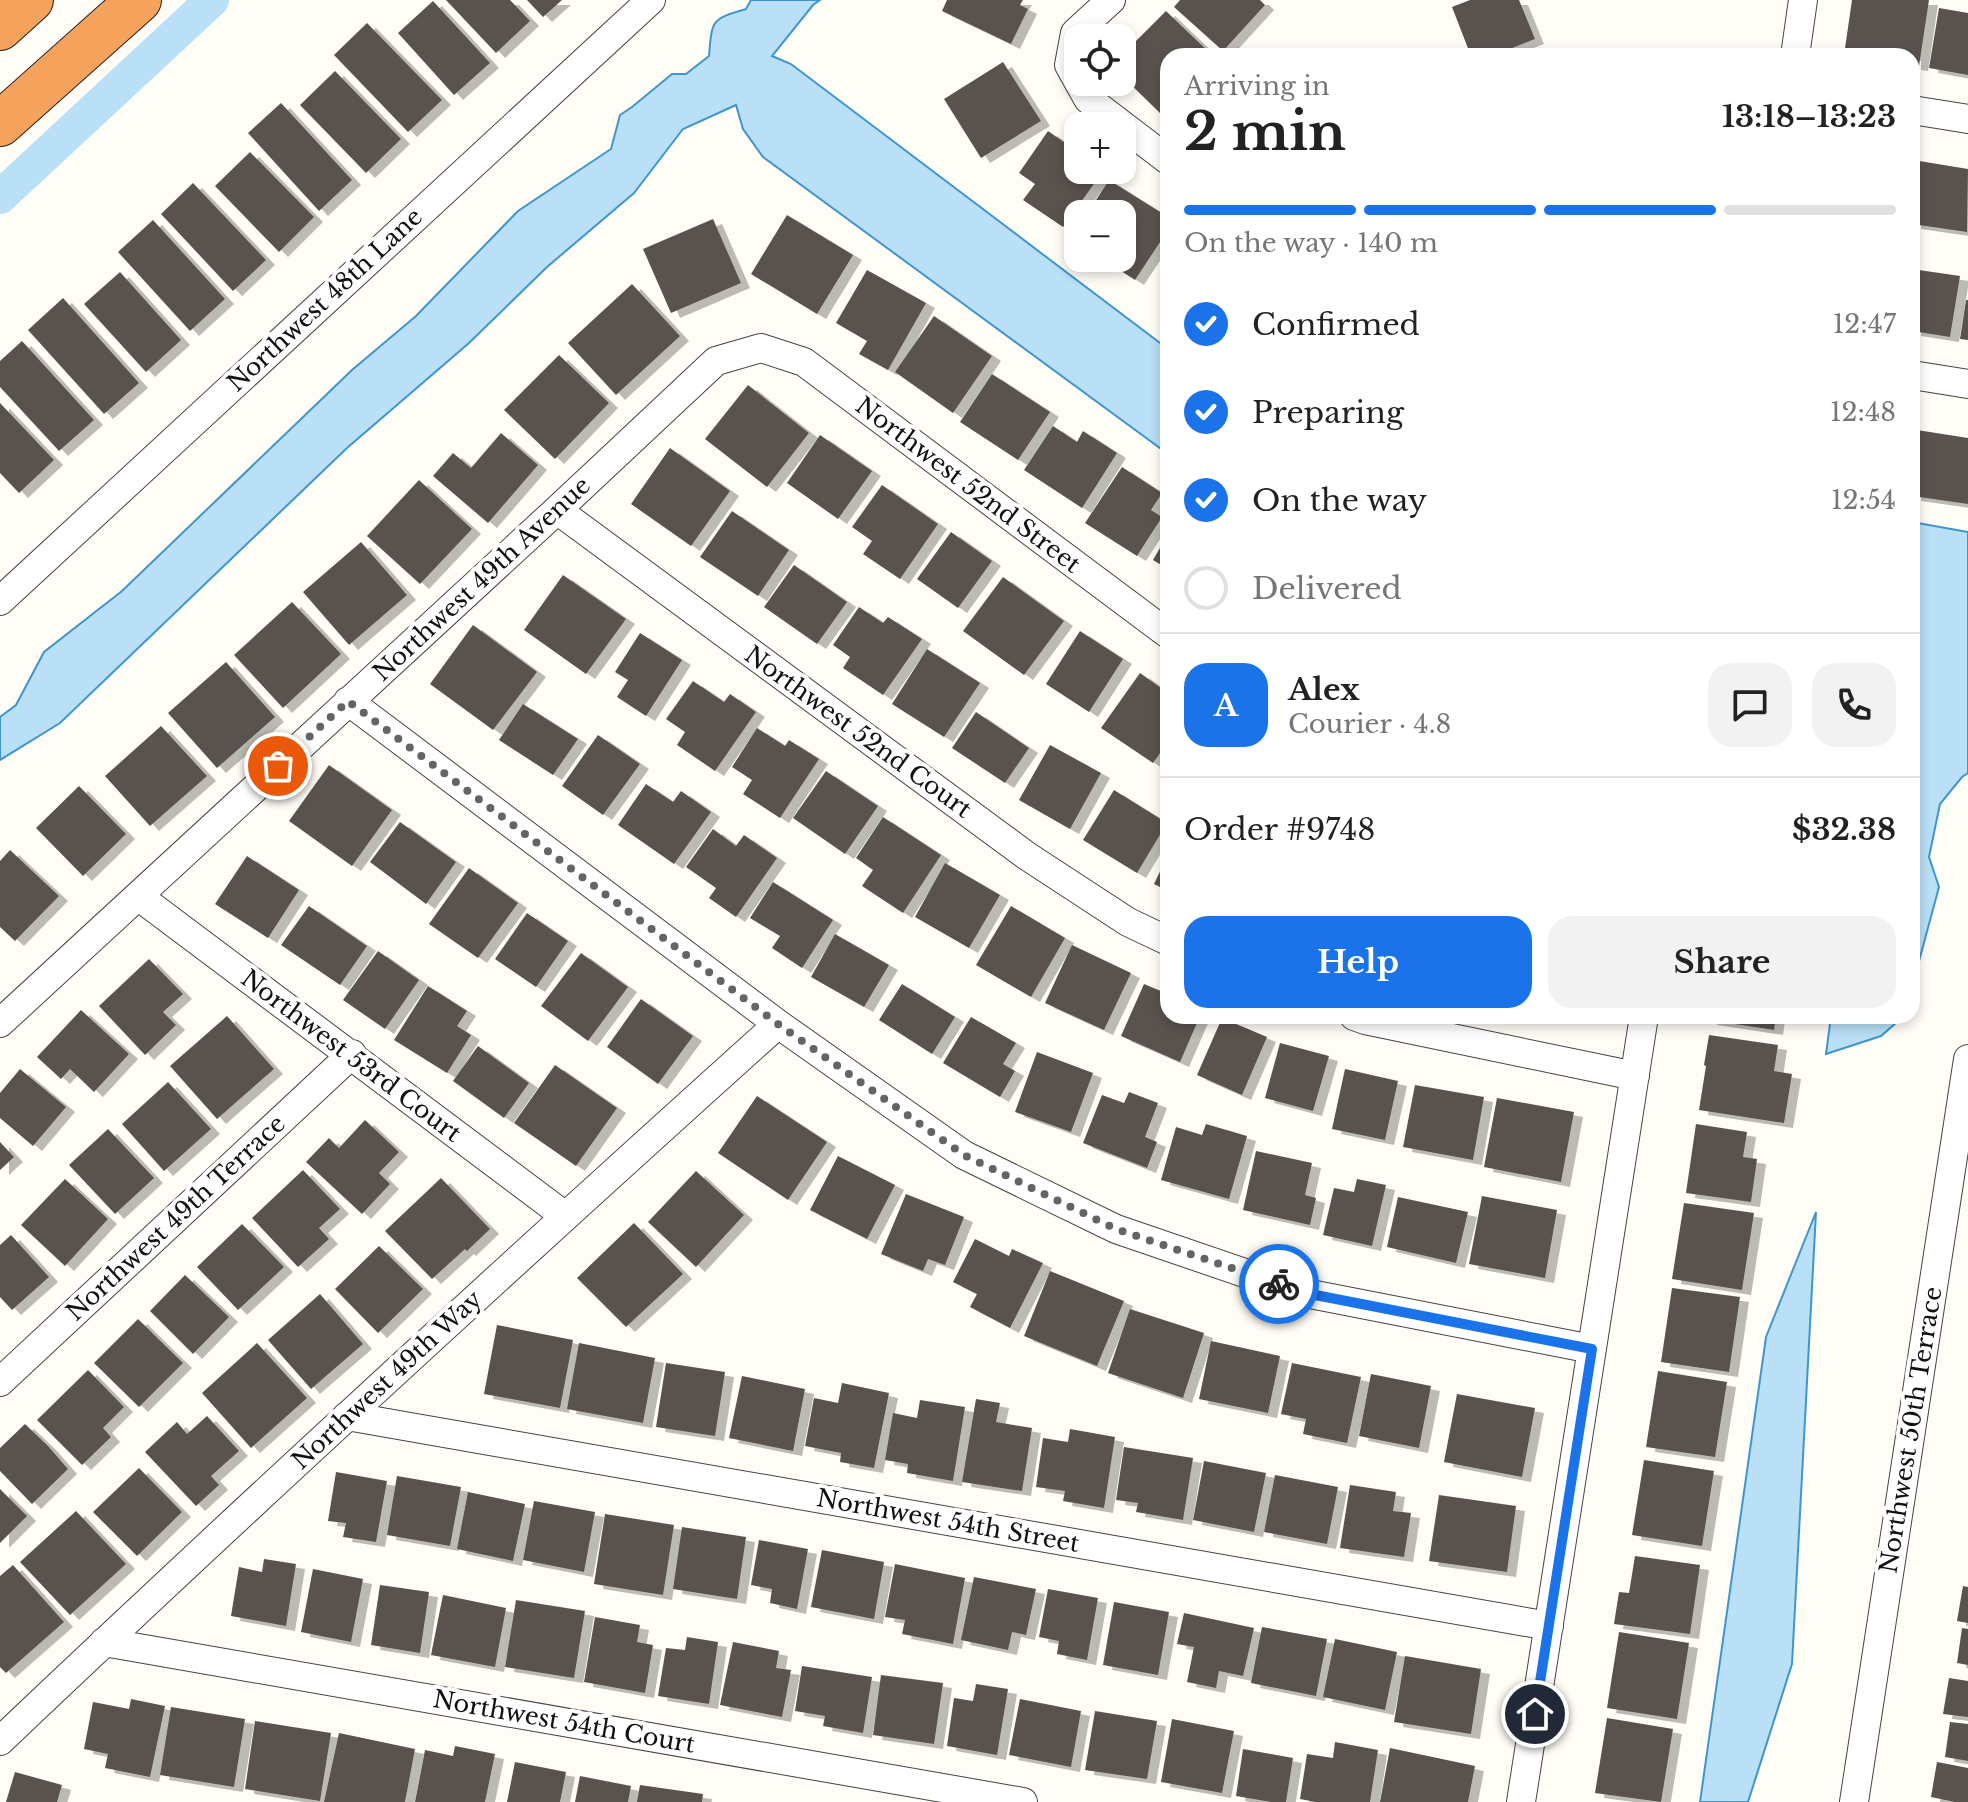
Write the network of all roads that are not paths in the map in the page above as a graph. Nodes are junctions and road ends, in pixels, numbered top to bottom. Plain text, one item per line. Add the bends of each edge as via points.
1 (31, 0) edge
2 (139, 0) edge
3 (651, 0) edge
4 (1111, 0) edge
5 (1803, 0) edge
6 (0, 28) edge
7 (1796, 48) edge
8 (1920, 111) edge
9 (1968, 119) edge
10 (0, 124) edge
11 (1160, 154) edge
12 (761, 348) joint
13 (1920, 376) edge
14 (1968, 384) edge
15 (557, 510) junction
16 (0, 601) edge
17 (1160, 628) edge
18 (348, 701) junction
19 (138, 896) junction
20 (1160, 937) edge
21 (0, 1023) edge
22 (778, 1024) junction
23 (1384, 1024) edge
24 (1643, 1024) edge
25 (352, 1054) junction
26 (1968, 1059) edge
27 (1635, 1076) junction
28 (565, 1216) junction
29 (1592, 1349) junction
30 (0, 1382) edge
31 (347, 1416) junction
32 (1549, 1626) junction
33 (104, 1642) junction
34 (0, 1741) edge
35 (1023, 1802) edge
36 (1521, 1802) edge
37 (1854, 1802) edge

1 - 6 highway
2 - 10 highway
3 - 16 street, Northwest 48th Lane
4 - 11 street via 1075,33 1069,65 1088,99
5 - 7 street
8 - 9 street
12 - 15 street, Northwest 49th Avenue via 716,361
12 - 17 street, Northwest 52nd Street via 804,362
13 - 14 street
15 - 18 street, Northwest 49th Avenue
15 - 20 street, Northwest 52nd Court via 1027,856
18 - 19 street, Northwest 49th Avenue
18 - 22 street
19 - 21 street, Northwest 49th Avenue
19 - 25 street, Northwest 53rd Court
22 - 28 street, Northwest 49th Way
22 - 29 street via 964,1155 1116,1229 1300,1292
23 - 27 street
24 - 27 street
25 - 28 street, Northwest 53rd Court
25 - 30 street, Northwest 49th Terrace
26 - 37 street, Northwest 50th Terrace
27 - 29 street
28 - 31 street, Northwest 49th Way
29 - 32 street
31 - 32 street, Northwest 54th Street
31 - 33 street, Northwest 49th Way
32 - 36 street
33 - 34 street, Northwest 49th Way
33 - 35 street, Northwest 54th Court

